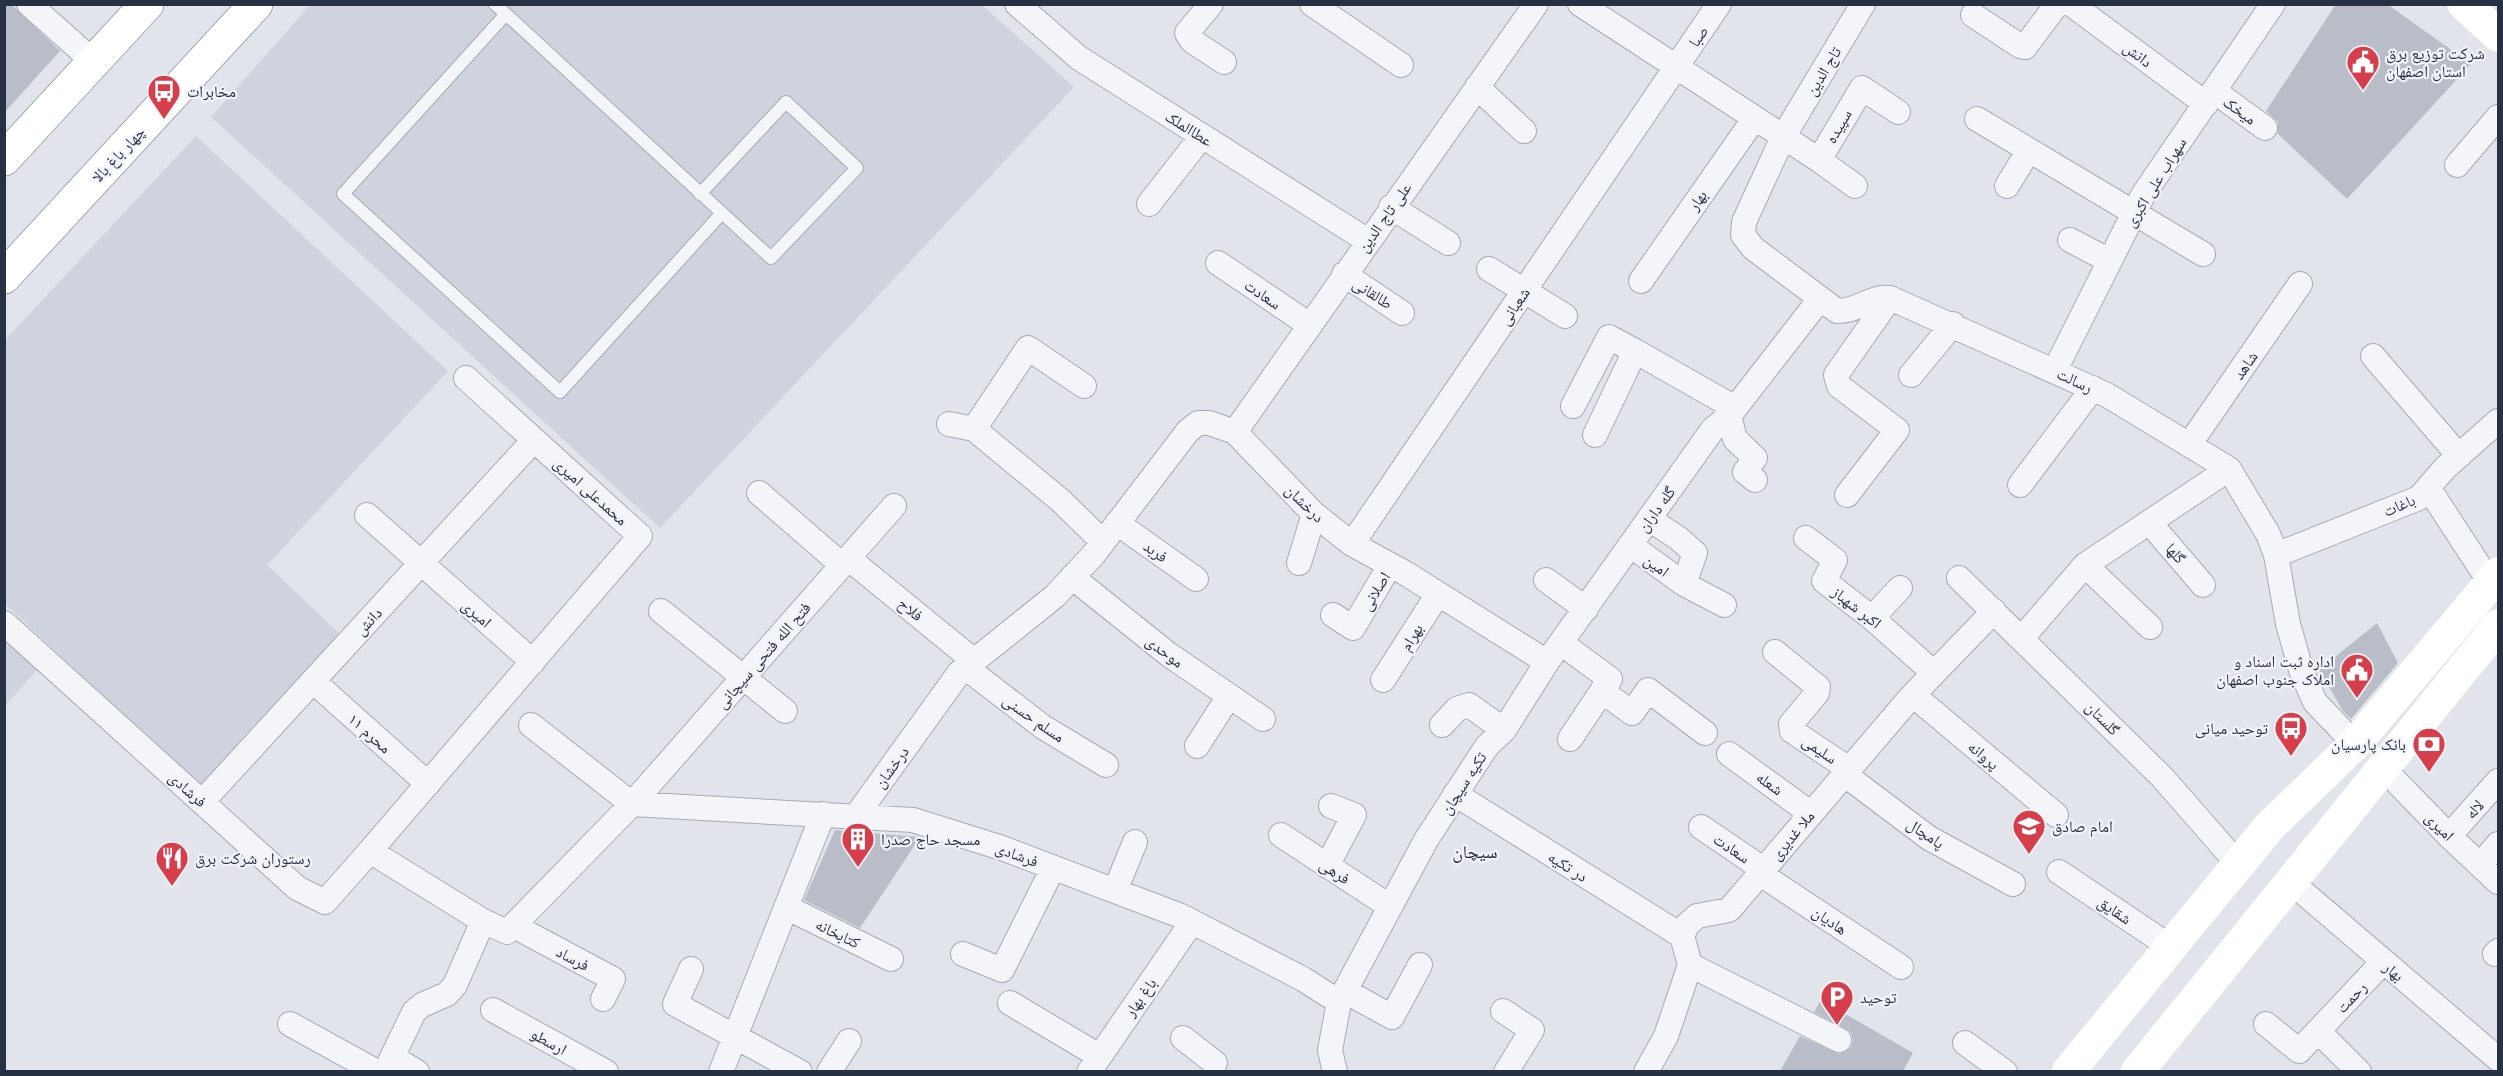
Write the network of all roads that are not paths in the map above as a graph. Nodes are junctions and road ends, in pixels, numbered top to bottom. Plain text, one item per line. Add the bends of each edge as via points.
1 (29, 4) edge
2 (147, 4) edge
3 (256, 4) edge
4 (495, 4) edge
5 (1017, 4) edge
6 (1211, 4) edge
7 (1312, 4) edge
8 (1536, 4) edge
9 (1580, 4) edge
10 (1719, 4) edge
11 (1863, 4) edge
12 (2056, 4) edge
13 (2071, 4) edge
14 (2273, 4) edge
15 (2464, 4) edge
16 (2494, 4) edge
17 (2499, 9) edge
18 (506, 14) junction
19 (1973, 15) dead end
20 (2499, 35) edge
21 (94, 62) junction
22 (1224, 62) dead end
23 (1401, 65) dead end
24 (1677, 68) junction
25 (1477, 87) junction
26 (2210, 97) junction
27 (1898, 112) dead end
28 (2499, 117) edge
29 (1754, 118) junction
30 (1977, 119) dead end
31 (2265, 128) dead end
32 (1524, 131) dead end
33 (1202, 136) junction
34 (1783, 137) junction
35 (2029, 150) junction
36 (4, 159) edge
37 (1819, 160) junction
38 (2457, 165) dead end
39 (1855, 186) dead end
40 (2007, 186) dead end
41 (700, 194) junction
42 (1149, 204) dead end
43 (1391, 207) junction
44 (722, 213) junction
45 (2134, 213) junction
46 (1368, 240) junction
47 (2070, 240) dead end
48 (1448, 243) dead end
49 (2203, 254) dead end
50 (2110, 261) junction
51 (1218, 263) dead end
52 (1489, 268) dead end
53 (1344, 274) junction
54 (4, 278) edge
55 (1641, 281) dead end
56 (2300, 284) dead end
57 (1525, 291) junction
58 (1890, 298) junction
59 (1820, 299) junction
60 (1402, 313) dead end
61 (1565, 316) dead end
62 (1308, 324) junction
63 (1953, 324) junction
64 (1635, 351) junction
65 (2373, 356) dead end
66 (2055, 370) junction
67 (1911, 375) dead end
68 (466, 378) dead end
69 (1084, 386) dead end
70 (2093, 388) junction
71 (1573, 406) dead end
72 (1732, 412) junction
73 (2499, 422) edge
74 (949, 424) dead end
75 (974, 429) junction
76 (1235, 432) junction
77 (1595, 435) dead end
78 (534, 440) junction
79 (2189, 445) junction
80 (2459, 456) junction
81 (2229, 469) junction
82 (1755, 480) dead end
83 (2020, 484) dead end
84 (2429, 489) junction
85 (759, 493) dead end
86 (1847, 495) dead end
87 (894, 506) dead end
88 (367, 514) dead end
89 (1314, 514) junction
90 (1649, 519) junction
91 (2149, 522) junction
92 (1110, 533) junction
93 (1806, 538) dead end
94 (1352, 544) junction
95 (1630, 545) junction
96 (2276, 555) junction
97 (845, 562) junction
98 (1299, 563) dead end
99 (421, 564) junction
100 (1390, 565) junction
101 (2085, 565) junction
102 (1072, 578) junction
103 (1196, 579) dead end
104 (1959, 579) dead end
105 (2495, 579) edge
106 (1546, 580) dead end
107 (1684, 584) junction
108 (2203, 585) dead end
109 (1900, 588) dead end
110 (1438, 594) junction
111 (1724, 605) dead end
112 (1586, 609) junction
113 (661, 611) dead end
114 (1994, 611) junction
115 (1333, 615) dead end
116 (1872, 618) junction
117 (4, 623) edge
118 (2150, 627) dead end
119 (2496, 632) edge
120 (2022, 638) junction
121 (2440, 643) junction
122 (1554, 652) junction
123 (1774, 652) dead end
124 (533, 662) junction
125 (2469, 662) junction
126 (969, 663) junction
127 (1934, 673) junction
128 (742, 678) junction
129 (1383, 680) dead end
130 (313, 681) junction
131 (1602, 691) junction
132 (1913, 695) junction
133 (504, 696) joint
134 (1229, 696) junction
135 (784, 711) dead end
136 (1263, 719) dead end
137 (531, 725) dead end
138 (1443, 725) dead end
139 (1504, 730) junction
140 (1705, 733) dead end
141 (1570, 739) dead end
142 (2355, 744) junction
143 (1197, 746) dead end
144 (1729, 754) dead end
145 (1106, 765) dead end
146 (2384, 768) junction
147 (1846, 771) junction
148 (2499, 781) edge
149 (428, 784) junction
150 (1455, 794) junction
151 (202, 802) junction
152 (632, 804) junction
153 (1331, 806) dead end
154 (1810, 813) junction
155 (823, 814) junction
156 (2056, 815) dead end
157 (856, 816) junction
158 (1701, 827) dead end
159 (1281, 835) dead end
160 (2449, 836) junction
161 (1135, 842) dead end
162 (2499, 844) edge
163 (370, 851) junction
164 (2480, 865) junction
165 (1328, 866) junction
166 (2239, 866) junction
167 (1053, 867) junction
168 (1761, 871) junction
169 (2059, 872) dead end
170 (2291, 882) junction
171 (2499, 882) edge
172 (2013, 884) dead end
173 (1115, 891) junction
174 (1389, 906) junction
175 (786, 907) junction
176 (483, 921) junction
177 (1192, 922) junction
178 (514, 926) junction
179 (1682, 936) junction
180 (2172, 948) junction
181 (963, 954) dead end
182 (891, 959) dead end
183 (2383, 962) junction
184 (1420, 965) dead end
185 (1690, 965) junction
186 (1901, 967) dead end
187 (691, 969) dead end
188 (1342, 997) junction
189 (603, 999) dead end
190 (1010, 1003) dead end
191 (493, 1010) dead end
192 (1503, 1011) dead end
193 (290, 1024) dead end
194 (2266, 1024) dead end
195 (2318, 1031) junction
196 (735, 1035) junction
197 (1183, 1038) dead end
198 (1839, 1040) dead end
199 (849, 1041) dead end
200 (1965, 1043) dead end
201 (2499, 1059) edge
202 (1094, 1064) edge
203 (385, 1067) edge
204 (1217, 1069) edge
205 (417, 1071) edge
206 (606, 1071) edge
207 (721, 1071) edge
208 (800, 1071) edge
209 (829, 1071) edge
210 (1334, 1071) edge
211 (1506, 1071) edge
212 (1646, 1071) edge
213 (2005, 1071) edge
214 (2068, 1071) edge
215 (2137, 1071) edge
216 (2359, 1071) edge

1 - 21 street
2 - 21 main road
3 - 54 main road, چهار باغ بالا
4 - 18 lane
5 - 33 street, عطاالملک via 1079,58
6 - 22 street via 1187,33
7 - 23 street
8 - 25 street, علی تاج الدین
9 - 24 street
10 - 24 street, صبا
11 - 34 street, تاج الدین
12 - 19 street via 2025,47
13 - 26 street, دانش
14 - 26 street, سهراب علی اکبری
15 - 20 main road
16 - 17 main road
18 - 41 lane
18 - 44 lane via 343,194 560,392
21 - 36 main road
24 - 29 street
24 - 57 street, شعبانی
25 - 32 street
25 - 43 street, علی تاج الدین
26 - 31 street, میخک
26 - 45 street, سهراب علی اکبری
27 - 37 street, سپیده via 1862,88
28 - 38 street
29 - 34 street
29 - 55 street, بهار
30 - 35 street
33 - 42 street
33 - 46 street, عطاالملک
34 - 37 street, سپیده
34 - 59 street via 1744,222 1743,235 1752,248
35 - 40 street
35 - 45 street
37 - 39 street
41 - 44 lane
41 - 44 lane via 786,102 857,168 771,258
43 - 46 street, علی تاج الدین
43 - 48 street
45 - 49 street
45 - 50 street, سهراب علی اکبری
46 - 53 street, علی تاج الدین
47 - 50 street
50 - 66 street, سهراب علی اکبری
51 - 62 street, سعادت
52 - 57 street
53 - 60 street, طالقانی
53 - 62 street, علی تاج الدین
56 - 79 street, شاهد
57 - 61 street
57 - 94 street, شعبانی
58 - 59 street via 1848,311 1837,311
58 - 63 street, رسالت
58 - 86 street via 1836,375 1839,386 1897,430
59 - 72 street, گله داران
62 - 76 street, علی تاج الدین
63 - 66 street, رسالت
63 - 67 street
64 - 71 street via 1609,336
64 - 72 street
64 - 77 street
65 - 80 street
66 - 70 street, رسالت
68 - 78 street, محمدعلی امیری
69 - 75 street via 1028,348
70 - 79 street, رسالت
70 - 83 street
72 - 82 street via 1735,439 1755,458 1744,472
72 - 90 street, گله داران via 1713,429
73 - 80 street, باغات
74 - 75 street
75 - 92 street via 1060,500
76 - 89 street, درخشان
76 - 92 street, درخشان via 1209,423 1193,427
78 - 99 street, دانش
78 - 124 street, محمدعلی امیری via 640,536
79 - 81 street, رسالت
80 - 84 street, باغات
81 - 91 street
81 - 96 street, رسالت via 2268,534
84 - 96 street, باغات via 2419,498
84 - 105 street
85 - 97 street, فلاح
87 - 97 street, فتح الله فتحی سیچانی
88 - 99 street, امیری
89 - 94 street, درخشان
89 - 98 street
90 - 95 street, گله داران
90 - 107 street via 1695,553
91 - 101 street
91 - 108 street, گلها
92 - 102 street, درخشان
92 - 103 street, فربد
93 - 116 street, اکبر شهباز via 1835,560 1824,581
94 - 100 street, درخشان
95 - 107 street, امین
95 - 112 street, گله داران
96 - 142 street, رسالت via 2301,670 2315,702
97 - 126 street, فلاح
97 - 128 street, فتح الله فتحی سیچانی
99 - 124 street, امیری
99 - 130 street, دانش
100 - 110 street, درخشان
100 - 115 street, اصلانی via 1353,628
101 - 118 street
101 - 120 street
102 - 126 street, درخشان via 1055,596
102 - 134 street, موحدی via 1168,654
104 - 114 street, گلستان
105 - 121 main road
106 - 112 street
107 - 111 street, امین
109 - 116 street
110 - 122 street, درخشان
110 - 129 street, بهرام
112 - 122 street, گله داران
113 - 128 street
114 - 120 street, گلستان
114 - 127 street, ملا غدیری
116 - 127 street, اکبر شهباز
117 - 151 street, فرشادی
119 - 125 main road
120 - 166 street, گلستان via 2162,777
121 - 125 main road
121 - 142 main road
122 - 131 street, درخشان via 1610,679
122 - 139 street, گله داران
123 - 147 street, سلیمی via 1818,687 1791,724 1792,731
124 - 133 street, محمدعلی امیری
125 - 146 main road
126 - 145 street, مسلم حسنی via 1043,728
126 - 157 street, درخشان
127 - 132 street, ملا غدیری
128 - 135 street
128 - 152 street, فتح الله فتحی سیچانی
130 - 149 street, ۱۱ محرم
130 - 151 street, دانش
131 - 140 street via 1632,712 1648,690
131 - 141 street
132 - 147 street, ملا غدیری
132 - 156 street, پروانه
133 - 149 street, فرشادی
134 - 136 street, موحدی
134 - 143 street
137 - 152 street
138 - 139 street via 1457,708 1469,705
139 - 150 street, تکیه سیچان via 1487,746
142 - 166 main road via 2270,826
144 - 154 street, شعله
146 - 160 street, امیری
146 - 170 main road
147 - 154 street, ملا غدیری
147 - 172 street, پامچال via 1929,838
148 - 160 street, لاله
149 - 163 street, فرشادی
150 - 174 street, تکیه سیچان
150 - 179 street, در تکیه
151 - 163 street, فرشادی via 297,888 325,902
152 - 155 street, فرشادی
152 - 178 street
153 - 165 street via 1354,815
154 - 168 street, ملا غدیری
155 - 157 street, فرشادی
155 - 175 street
157 - 167 street, فرشادی via 913,820
158 - 168 street, سعادت
159 - 165 street, فرهی
160 - 164 street, امیری
161 - 173 street
162 - 164 street
163 - 176 street
164 - 171 street, امیری
165 - 174 street, فرهی
166 - 180 main road
167 - 173 street, فرشادی
167 - 181 street via 1002,970
168 - 179 street, ملا غدیری via 1729,910 1697,916
168 - 186 street, هادیان
169 - 180 street, شقایق
170 - 183 street, بهار
170 - 215 main road
173 - 177 street, فرشادی
174 - 188 street
175 - 182 street, کتابخانه
175 - 196 street
176 - 178 street via 507,932
176 - 203 street via 455,985 447,994 414,1012
177 - 188 street, فرشادی
177 - 202 street, باغ بهار
178 - 189 street, فرساد via 613,979
179 - 185 street
180 - 214 main road
183 - 195 street, رحمت
183 - 201 street, بهار
184 - 188 street, فرشادی via 1392,1017
185 - 198 street
185 - 212 street via 1666,1036
187 - 196 street via 675,1004
188 - 210 street via 1330,1050
190 - 202 street
191 - 206 street, ارسطو
192 - 211 street via 1532,1030
193 - 203 street
194 - 195 street, رحمت via 2299,1051
195 - 216 street
196 - 207 street
196 - 208 street
197 - 204 street
199 - 209 street
200 - 213 street
203 - 205 street

